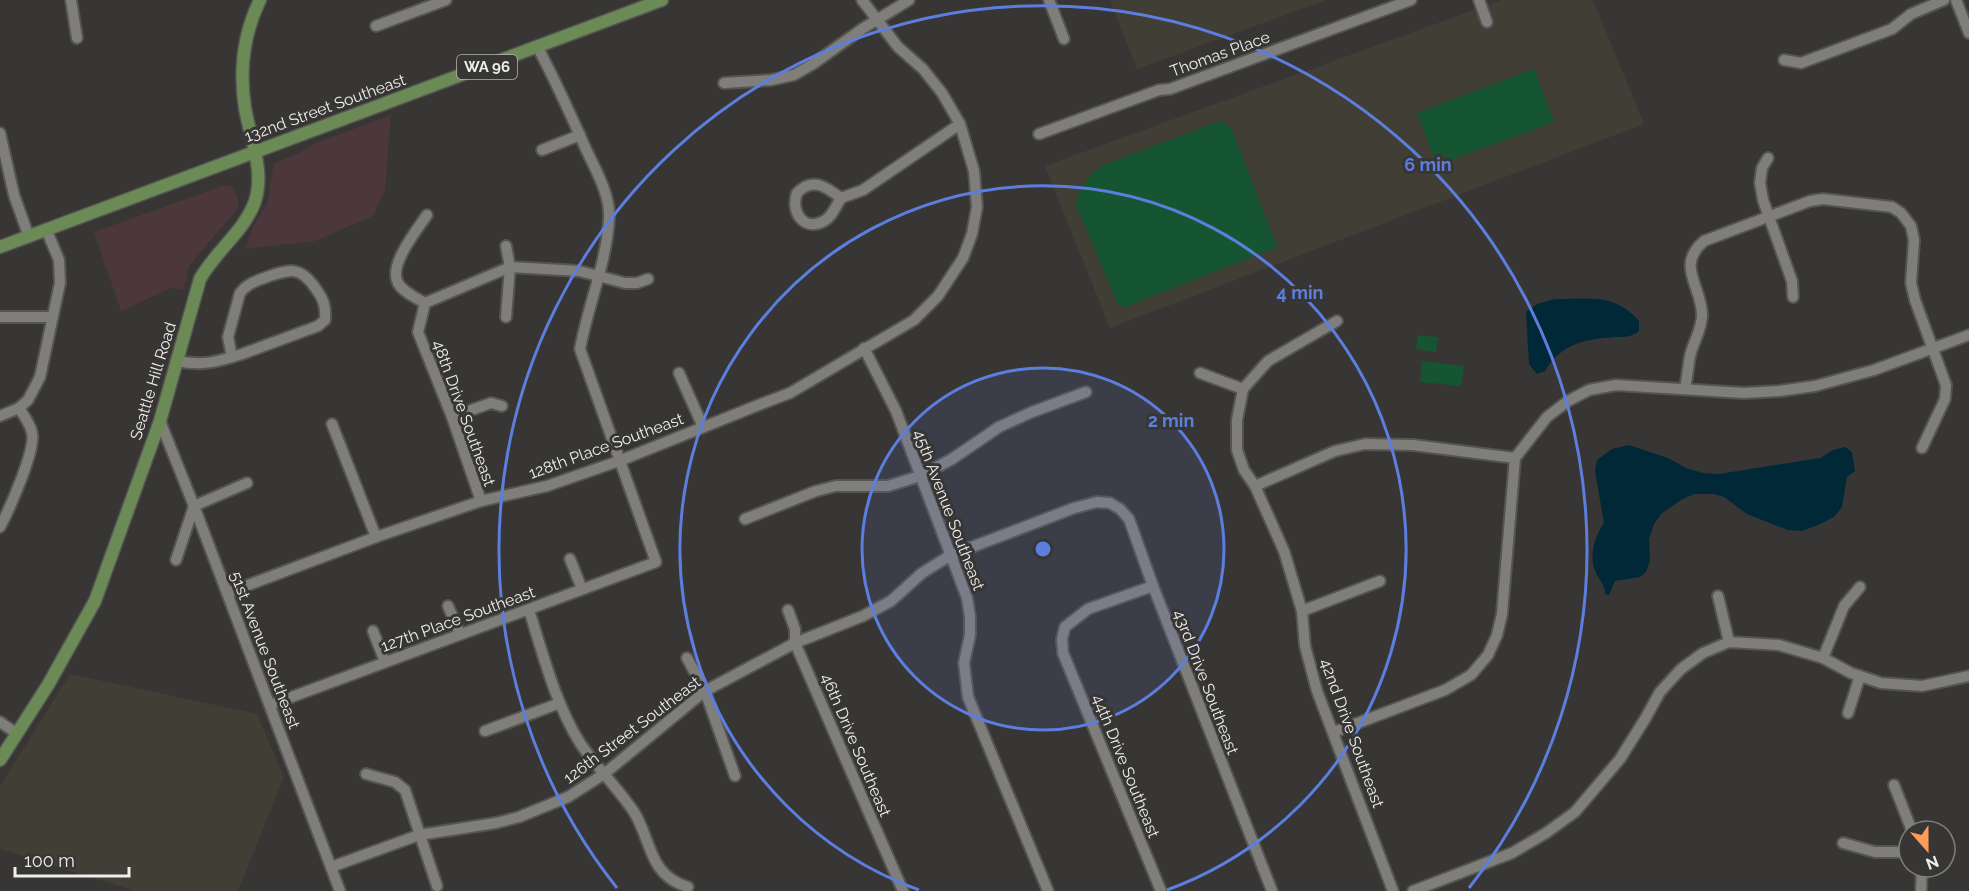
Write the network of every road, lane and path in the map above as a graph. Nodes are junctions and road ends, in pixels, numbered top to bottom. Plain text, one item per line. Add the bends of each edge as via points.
1 (71, 0) edge
2 (260, 0) edge
3 (446, 0) edge
4 (662, 0) edge
5 (862, 0) edge
6 (909, 0) edge
7 (1049, 0) edge
8 (1412, 0) edge
9 (1479, 0) edge
10 (1944, 0) edge
11 (1956, 0) edge
12 (877, 21) junction
13 (1487, 22) dead end
14 (376, 26) dead end
15 (1969, 33) edge
16 (77, 38) dead end
17 (1064, 39) dead end
18 (538, 48) junction
19 (1784, 60) dead end
20 (724, 83) dead end
21 (960, 124) junction
22 (0, 133) edge
23 (1039, 134) dead end
24 (580, 135) junction
25 (542, 150) dead end
26 (255, 151) junction
27 (1768, 158) dead end
28 (841, 198) junction
29 (427, 214) dead end
30 (1770, 216) junction
31 (46, 229) junction
32 (29, 237) junction
33 (506, 246) dead end
34 (0, 247) edge
35 (510, 267) junction
36 (598, 275) junction
37 (648, 279) dead end
38 (1793, 297) dead end
39 (425, 303) junction
40 (0, 317) edge
41 (52, 317) junction
42 (506, 317) dead end
43 (1337, 321) dead end
44 (1969, 335) edge
45 (864, 348) junction
46 (1933, 349) junction
47 (232, 357) junction
48 (176, 361) junction
49 (679, 373) dead end
50 (1200, 373) dead end
51 (1243, 389) junction
52 (1685, 389) junction
53 (1086, 392) dead end
54 (502, 406) dead end
55 (19, 408) junction
56 (0, 416) edge
57 (452, 417) junction
58 (160, 421) junction
59 (332, 424) dead end
60 (703, 427) junction
61 (1922, 448) dead end
62 (1515, 458) junction
63 (619, 461) junction
64 (920, 476) junction
65 (247, 483) dead end
66 (1255, 486) junction
67 (481, 501) junction
68 (1097, 502) joint
69 (195, 506) junction
70 (745, 519) dead end
71 (0, 527) edge
72 (376, 537) junction
73 (951, 555) junction
74 (570, 559) dead end
75 (176, 560) dead end
76 (1380, 581) dead end
77 (1153, 586) junction
78 (1860, 587) dead end
79 (582, 589) junction
80 (228, 593) junction
81 (1718, 596) dead end
82 (448, 606) dead end
83 (529, 610) junction
84 (788, 610) dead end
85 (1302, 611) junction
86 (374, 631) dead end
87 (460, 634) junction
88 (1729, 642) junction
89 (795, 643) junction
90 (687, 658) dead end
91 (1823, 658) junction
92 (385, 662) junction
93 (1860, 676) junction
94 (1969, 676) edge
95 (705, 691) junction
96 (560, 703) junction
97 (270, 705) junction
98 (1848, 713) dead end
99 (0, 722) edge
100 (485, 731) dead end
101 (1334, 732) junction
102 (16, 733) junction
103 (0, 760) edge
104 (366, 774) dead end
105 (604, 774) junction
106 (735, 776) dead end
107 (1894, 785) dead end
108 (1907, 819) edge
109 (419, 835) junction
110 (1843, 843) dead end
111 (1897, 852) edge
112 (331, 867) junction
113 (438, 886) dead end
114 (688, 887) dead end
115 (340, 891) edge
116 (903, 891) edge
117 (1048, 891) edge
118 (1161, 891) edge
119 (1272, 891) edge
120 (1393, 891) edge
121 (1413, 891) edge

1 - 16 street
2 - 26 main road, Seattle Hill Road via 252,15 242,60 245,110
3 - 14 street
4 - 18 main road, 132nd Street Southeast / WA 96
5 - 12 street, 128th Place Southeast
6 - 12 street
7 - 17 street
8 - 23 street, Thomas Place
9 - 13 street
10 - 19 street via 1924,7 1882,33 1801,63
11 - 15 street
12 - 20 street via 794,75
12 - 21 street, 128th Place Southeast via 923,69
18 - 24 street
18 - 26 main road, 132nd Street Southeast / WA 96
21 - 28 street via 863,190
21 - 45 street, 128th Place Southeast via 974,171 977,207 963,258 938,296 914,320
22 - 32 street via 14,195
24 - 25 street
24 - 36 street via 604,190 610,217
26 - 31 main road, 132nd Street Southeast
26 - 48 main road, Seattle Hill Road via 254,204 200,279
27 - 30 street via 1760,183
28 - 28 street via 824,186 808,184 797,193 794,206 802,220 815,224 826,220
29 - 39 street via 397,262 396,274 398,283
30 - 38 street via 1792,280
30 - 46 street via 1823,199 1892,207 1901,213 1911,226 1911,283
30 - 52 street via 1695,248 1690,269 1701,301 1702,318
31 - 32 main road, 132nd Street Southeast
31 - 41 street via 59,260 60,283
32 - 34 main road, 132nd Street Southeast
33 - 35 street
35 - 36 street
35 - 39 street
35 - 42 street
36 - 37 street via 625,283
36 - 63 street via 580,349
39 - 57 street, 48th Drive Southeast via 418,332
40 - 41 street
41 - 55 street via 40,377
43 - 51 street via 1268,361
44 - 46 street
45 - 60 street, 128th Place Southeast via 790,393
45 - 64 street, 45th Avenue Southeast via 896,411
46 - 52 street via 1815,386 1744,393
46 - 61 street via 1946,385 1945,399
47 - 47 street via 228,337 240,293 250,283 277,273 296,271 308,277 324,300 325,320
47 - 48 street via 212,364
48 - 58 main road, Seattle Hill Road
49 - 60 street
50 - 51 street
51 - 66 street, 42nd Drive Southeast via 1237,420 1238,450 1244,470
52 - 62 street via 1616,385 1589,390 1547,417
53 - 64 street via 999,426
54 - 57 street via 491,403
55 - 56 street
55 - 71 street via 33,435
57 - 67 street, 48th Drive Southeast
58 - 69 street, 51st Avenue Southeast
58 - 102 main road, Seattle Hill Road via 95,601
59 - 72 street
60 - 63 street, 128th Place Southeast
62 - 66 street via 1413,445 1365,444 1335,451
62 - 101 street via 1502,614 1488,655 1471,675 1444,690
63 - 67 street, 128th Place Southeast via 547,486
63 - 79 street, 127th Place Southeast via 656,562
64 - 70 street via 888,486 826,488
64 - 73 street, 45th Avenue Southeast
65 - 69 street
66 - 85 street, 42nd Drive Southeast via 1284,551
67 - 72 street, 128th Place Southeast
68 - 73 street, 126th Street Southeast
68 - 77 street, 43rd Drive Southeast via 1110,503 1129,519
69 - 75 street
69 - 80 street, 51st Avenue Southeast
72 - 80 street, 128th Place Southeast
73 - 89 street, 126th Street Southeast via 922,573 891,601
73 - 117 street, 45th Avenue Southeast via 970,617 964,663 968,697
74 - 79 street
76 - 85 street
77 - 118 street, 44th Drive Southeast via 1088,609 1074,618 1065,627 1063,653
77 - 119 street, 43rd Drive Southeast
78 - 91 street via 1844,606
79 - 83 street, 127th Place Southeast
80 - 97 street, 51st Avenue Southeast
81 - 88 street
82 - 87 street
83 - 87 street, 127th Place Southeast
83 - 96 street
84 - 89 street, 46th Drive Southeast
85 - 101 street, 42nd Drive Southeast via 1314,681
86 - 92 street
87 - 92 street, 127th Place Southeast
88 - 91 street via 1779,645
88 - 121 street via 1703,653 1660,692 1620,759 1575,812 1512,853
89 - 95 street, 126th Street Southeast
89 - 116 street, 46th Drive Southeast
90 - 95 street
91 - 93 street
92 - 97 street, 127th Place Southeast
93 - 94 street via 1881,683 1922,686
93 - 98 street
95 - 105 street, 126th Street Southeast
95 - 106 street
96 - 100 street
96 - 105 street via 579,742
97 - 112 street, 51st Avenue Southeast
99 - 102 street
101 - 120 street, 42nd Drive Southeast
102 - 103 main road, Seattle Hill Road
104 - 109 street via 395,782 405,790
105 - 109 street, 126th Street Southeast via 568,797 519,817
105 - 114 street via 634,813 653,859 670,880
107 - 108 street
109 - 112 street, 126th Street Southeast
109 - 113 street
110 - 111 street via 1875,852
112 - 115 street, 51st Avenue Southeast

